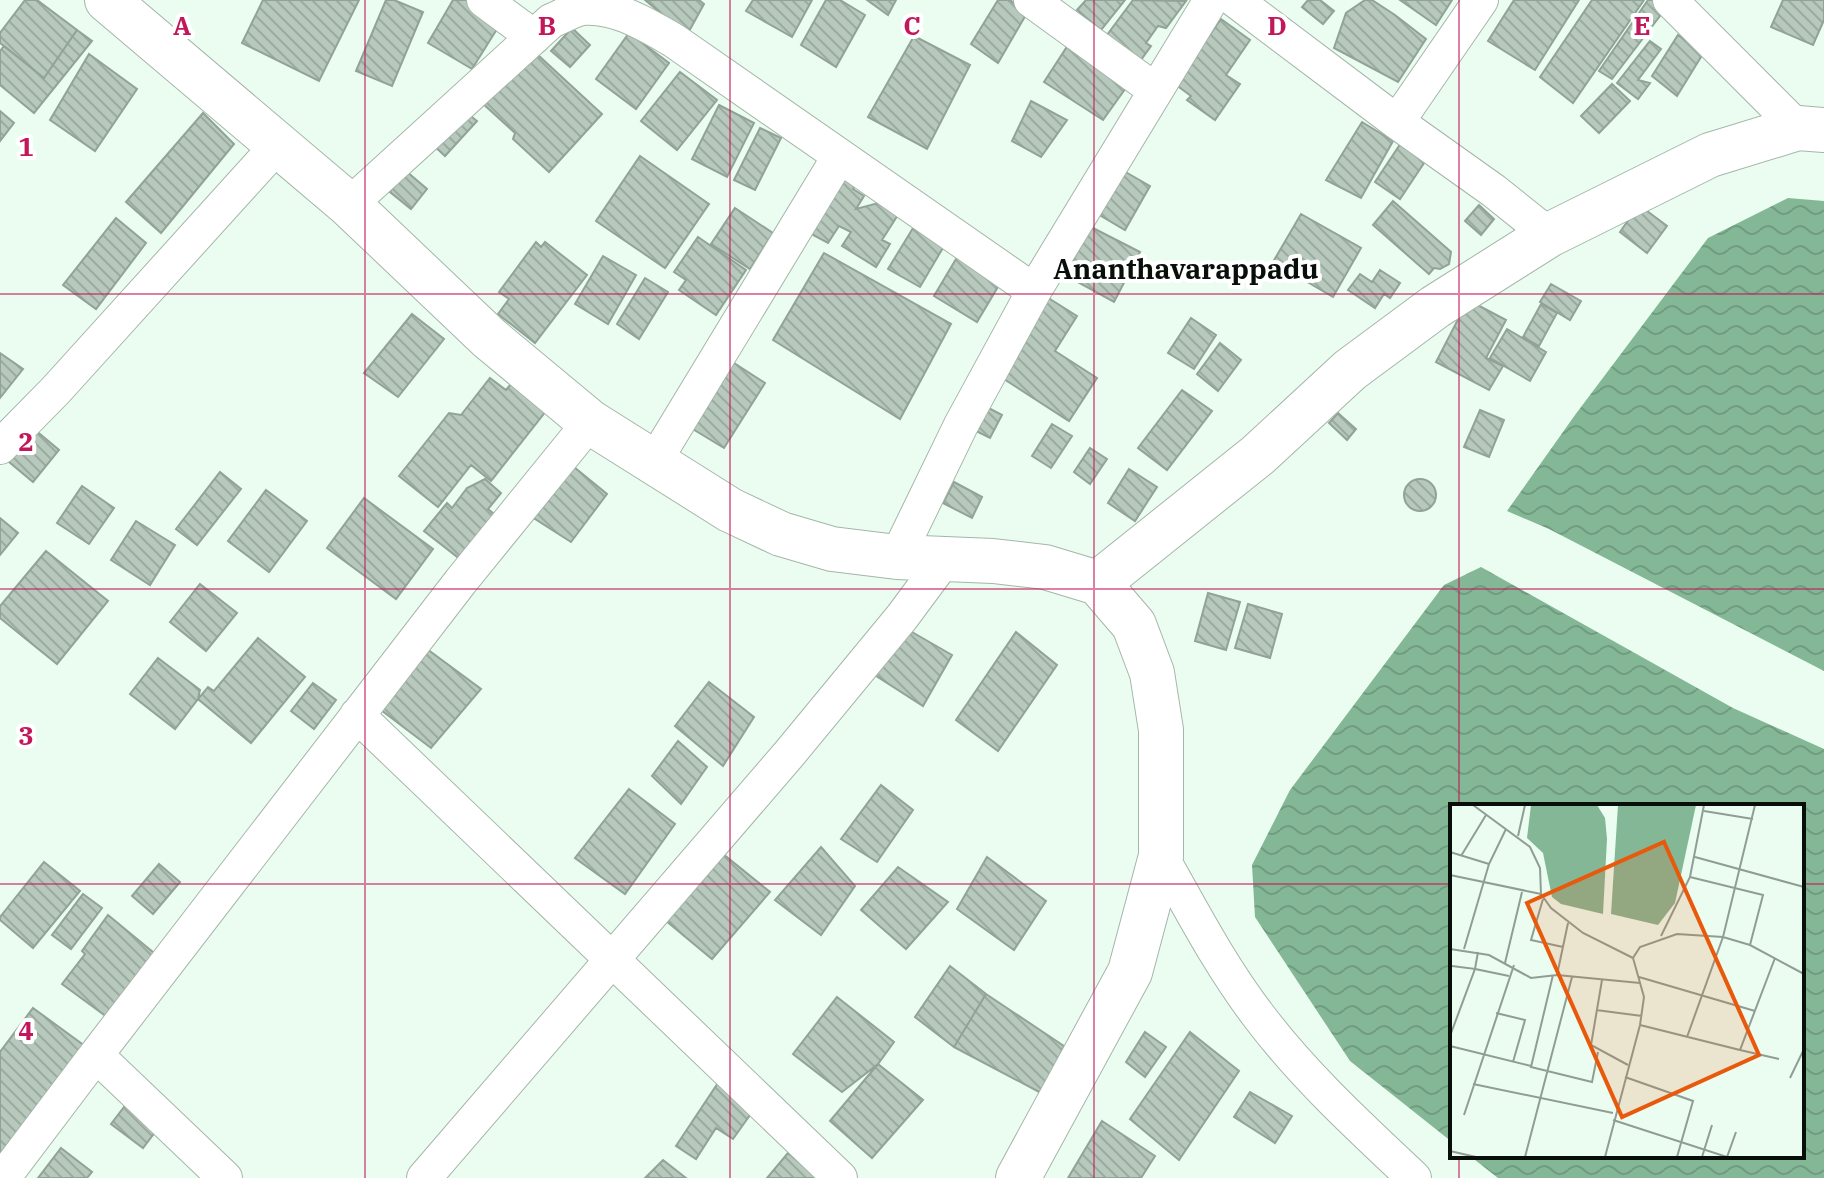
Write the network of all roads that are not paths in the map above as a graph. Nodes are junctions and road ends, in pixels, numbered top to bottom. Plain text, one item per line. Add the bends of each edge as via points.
1 (107, 0) edge
2 (484, 0) edge
3 (1031, 0) edge
4 (1211, 0) edge
5 (1235, 0) edge
6 (1481, 0) edge
7 (1670, 0) edge
8 (534, 37) junction
9 (1155, 90) junction
10 (1397, 122) junction
11 (1811, 129) edge
12 (277, 146) junction
13 (839, 157) junction
14 (349, 205) junction
15 (1549, 235) junction
16 (1034, 291) junction
17 (590, 422) junction
18 (0, 447) edge
19 (654, 462) junction
20 (897, 557) junction
21 (945, 559) junction
22 (1098, 583) junction
23 (357, 715) junction
24 (1161, 856) junction
25 (612, 959) junction
26 (96, 1055) junction
27 (3, 1178) edge
28 (225, 1178) edge
29 (424, 1178) edge
30 (840, 1178) edge
31 (1018, 1178) edge
32 (1414, 1178) edge

1 - 12 main road
2 - 8 street
3 - 9 street
4 - 9 street
5 - 10 street
6 - 10 street
7 - 11 street
8 - 13 street via 551,21 579,8 608,9 637,20
8 - 14 street
9 - 16 street
10 - 15 street
11 - 15 main road via 1710,155
12 - 14 main road
12 - 18 street
13 - 16 street
13 - 19 street
14 - 17 main road via 489,338
15 - 22 main road via 1435,307 1350,370 1258,455
16 - 20 street
17 - 19 main road
17 - 23 street
19 - 20 main road via 730,510 781,534 832,549
20 - 21 main road
21 - 22 main road via 1045,567
21 - 25 street via 789,754
22 - 24 main road via 1134,625 1152,673 1161,730
23 - 25 street
23 - 26 street
24 - 31 main road via 1130,972
24 - 32 street via 1261,1019 1341,1109
25 - 29 street
25 - 30 street
26 - 27 street
26 - 28 street

